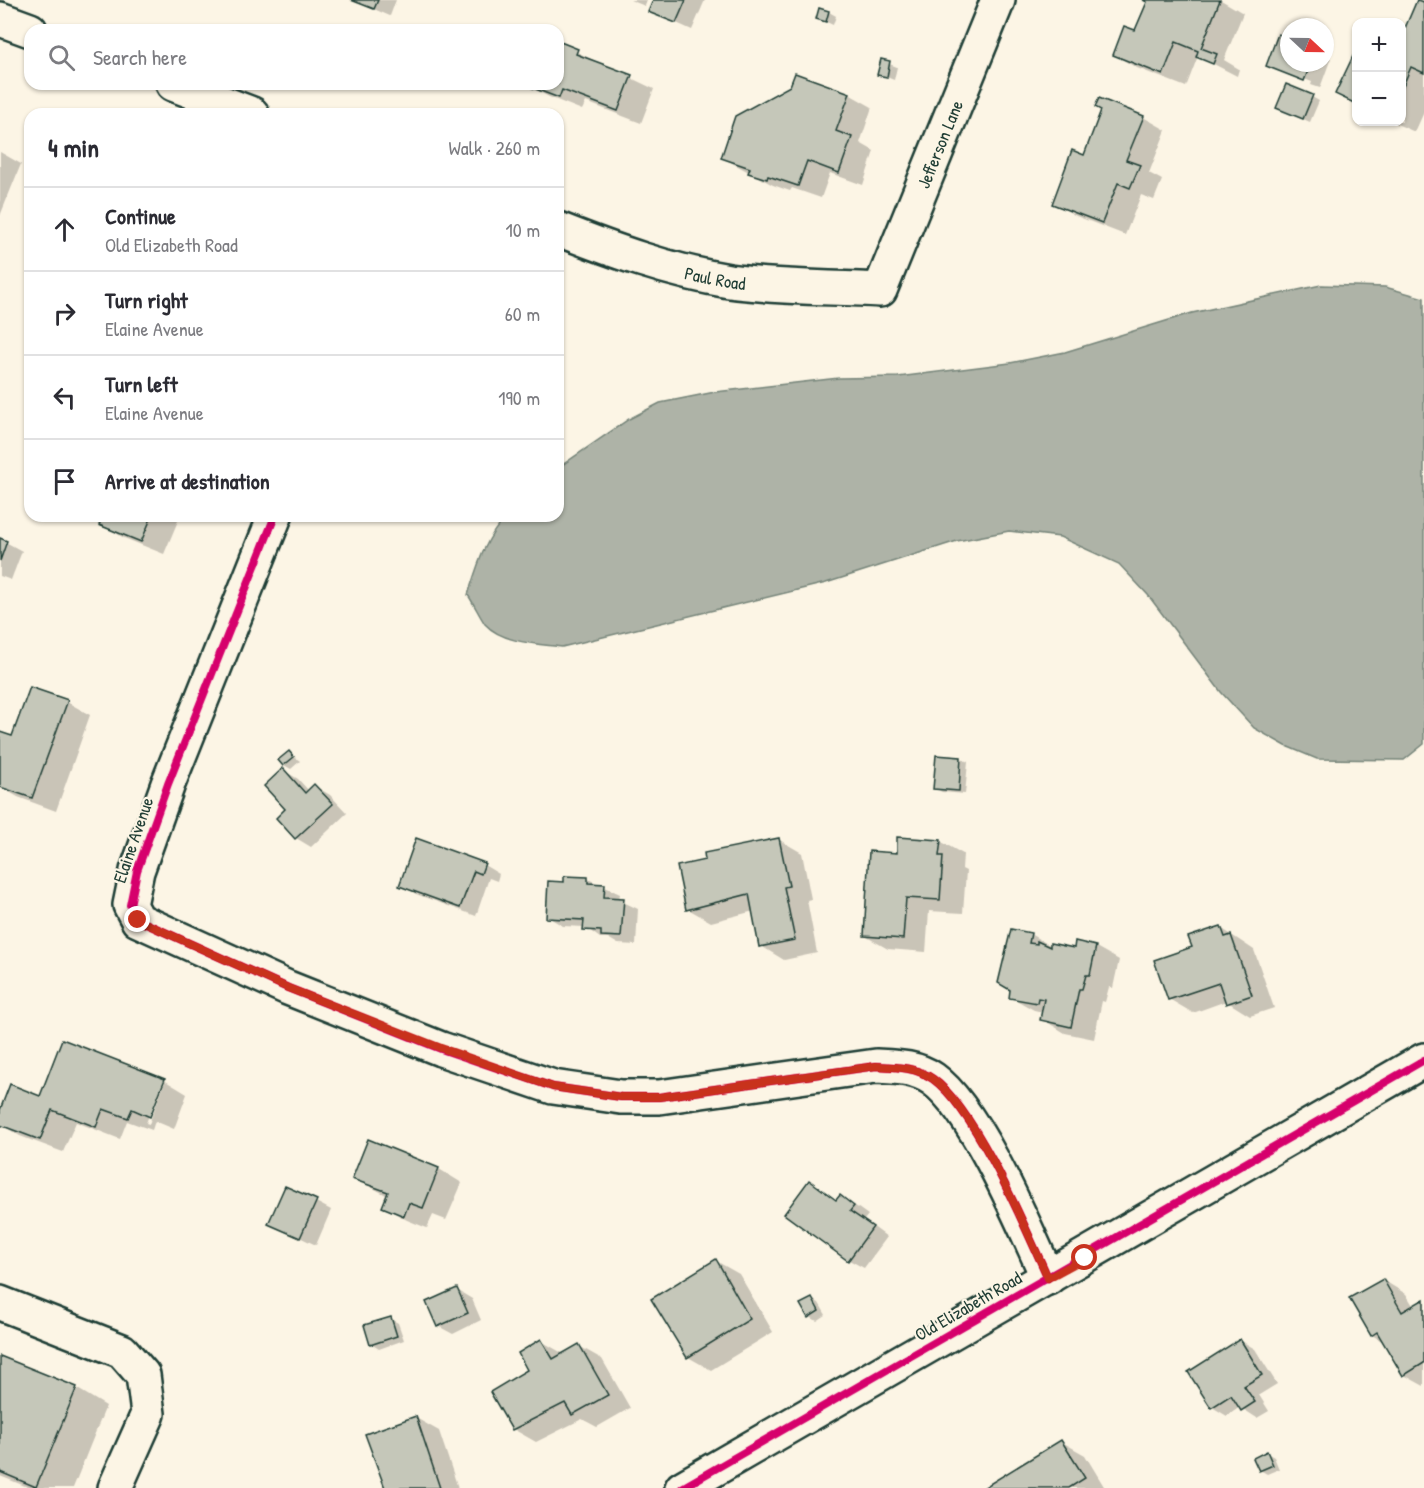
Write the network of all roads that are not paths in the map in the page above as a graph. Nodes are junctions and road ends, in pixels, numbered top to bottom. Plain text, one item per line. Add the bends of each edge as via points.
1 (998, 0) edge
2 (0, 19) edge
3 (24, 28) edge
4 (188, 90) edge
5 (236, 108) edge
6 (564, 232) edge
7 (880, 291) joint
8 (273, 522) edge
9 (1424, 1060) edge
10 (1048, 1278) junction
11 (0, 1303) edge
12 (115, 1488) edge
13 (682, 1488) edge

1 - 7 street, Jefferson Lane
2 - 3 street
4 - 5 street
6 - 7 street, Paul Road via 682,272 731,281
8 - 10 street, Elaine Avenue via 137,871 130,905 138,920 288,988 553,1087 621,1097 659,1097 876,1066 920,1072 945,1089 961,1109
9 - 10 street, Old Elizabeth Road
10 - 13 street, Old Elizabeth Road
11 - 12 street via 122,1351 143,1375 148,1414

